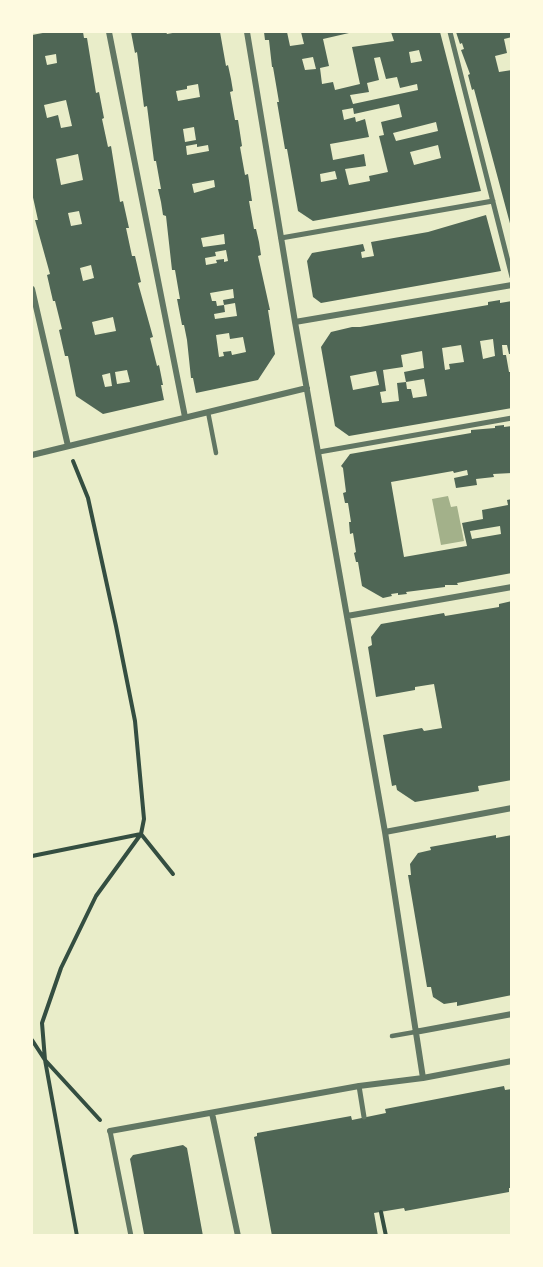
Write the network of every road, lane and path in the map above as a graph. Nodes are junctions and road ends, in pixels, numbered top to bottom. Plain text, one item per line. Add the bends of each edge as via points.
1 (109, 32) edge
2 (247, 32) edge
3 (450, 32) edge
4 (493, 201) junction
5 (281, 238) junction
6 (512, 277) edge
7 (512, 285) edge
8 (32, 289) edge
9 (295, 322) junction
10 (307, 388) junction
11 (208, 412) junction
12 (185, 417) junction
13 (512, 418) edge
14 (68, 446) junction
15 (319, 452) junction
16 (216, 453) dead end
17 (32, 455) edge
18 (512, 587) edge
19 (347, 616) junction
20 (512, 808) edge
21 (386, 832) junction
22 (141, 834) junction
23 (32, 856) edge
24 (172, 874) dead end
25 (512, 1014) edge
26 (415, 1032) junction
27 (392, 1036) dead end
28 (32, 1040) edge
29 (45, 1060) junction
30 (512, 1061) edge
31 (423, 1078) junction
32 (359, 1086) junction
33 (212, 1113) junction
34 (363, 1117) dead end
35 (110, 1131) junction
36 (381, 1212) dead end
37 (77, 1236) edge
38 (131, 1236) edge
39 (238, 1236) edge
40 (386, 1236) edge

1 - 12 street
2 - 5 street
3 - 4 street
4 - 5 street
4 - 6 street
5 - 9 street
7 - 9 street
8 - 14 street
9 - 10 street
10 - 11 street
10 - 15 street
11 - 12 street
11 - 16 lane
12 - 14 street
13 - 15 street
14 - 17 street
14 - 22 path via 88,498 135,722 144,819
15 - 19 street
18 - 19 street
19 - 21 street
20 - 21 street
21 - 26 street
22 - 23 path
22 - 24 path
22 - 29 path via 96,896 61,968 42,1023
25 - 26 street
26 - 27 lane
26 - 31 street
28 - 29 path
29 - 35 path
29 - 37 path
30 - 31 street
31 - 32 street
32 - 33 street
32 - 34 street
33 - 35 street
33 - 39 street
35 - 38 street
36 - 40 path

